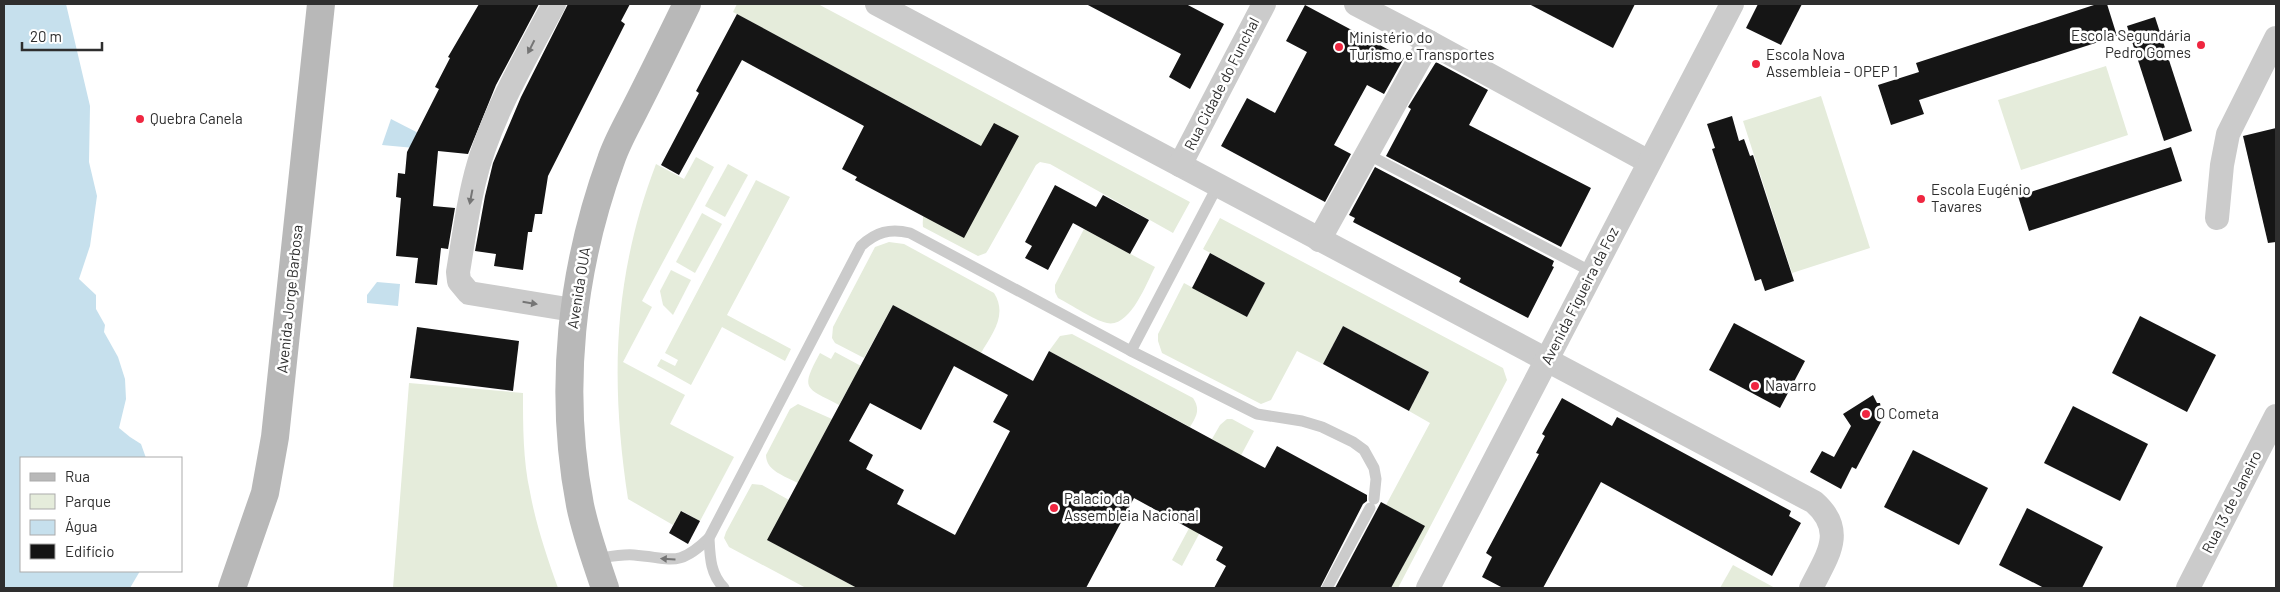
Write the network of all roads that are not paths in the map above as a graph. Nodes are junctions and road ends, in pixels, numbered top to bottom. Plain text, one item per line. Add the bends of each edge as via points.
1 (321, 4) edge
2 (554, 4) edge
3 (687, 4) edge
4 (877, 4) edge
5 (1264, 4) edge
6 (1356, 4) edge
7 (1732, 4) edge
8 (2276, 38) edge
9 (1429, 42) junction
10 (1367, 154) junction
11 (1649, 162) junction
12 (1180, 165) junction
13 (1218, 185) junction
14 (2217, 218) dead end
15 (1319, 240) junction
16 (1592, 272) junction
17 (573, 310) junction
18 (1130, 351) junction
19 (1547, 360) junction
20 (2275, 420) edge
21 (709, 538) junction
22 (595, 559) junction
23 (232, 588) edge
24 (605, 588) edge
25 (724, 588) edge
26 (1327, 588) edge
27 (1428, 588) edge
28 (1811, 588) edge
29 (2188, 588) edge

1 - 23 street, Avenida Jorge Barbosa via 275,437 265,493
2 -> 17 street via 508,92 482,155 474,181 458,272 459,281 469,293
3 - 17 street, Avenida OUA via 611,158 594,209
4 - 12 street
5 - 12 street, Rua Cidade do Funchal
6 - 9 street
7 - 11 street, Avenida Figueira da Foz
8 - 14 street via 2228,134
9 - 10 street
9 - 11 street
10 - 15 street
10 - 16 lane
11 - 16 street, Avenida Figueira da Foz
12 - 13 street
13 - 15 street
13 - 18 lane
15 - 19 street
16 - 19 street, Avenida Figueira da Foz
17 - 22 street, Avenida OUA via 570,364 572,440 580,506
18 - 21 lane via 910,233 884,231 860,246
18 - 26 lane via 1257,414 1322,426 1364,450 1376,479 1372,503
19 - 27 street, Avenida Figueira da Foz
19 - 28 street via 1823,509 1833,532 1832,547
20 - 29 street, Rua 13 de Janeiro
21 -> 22 lane via 696,551 678,560 628,555
21 - 25 lane via 712,570
22 - 24 street, Avenida OUA

